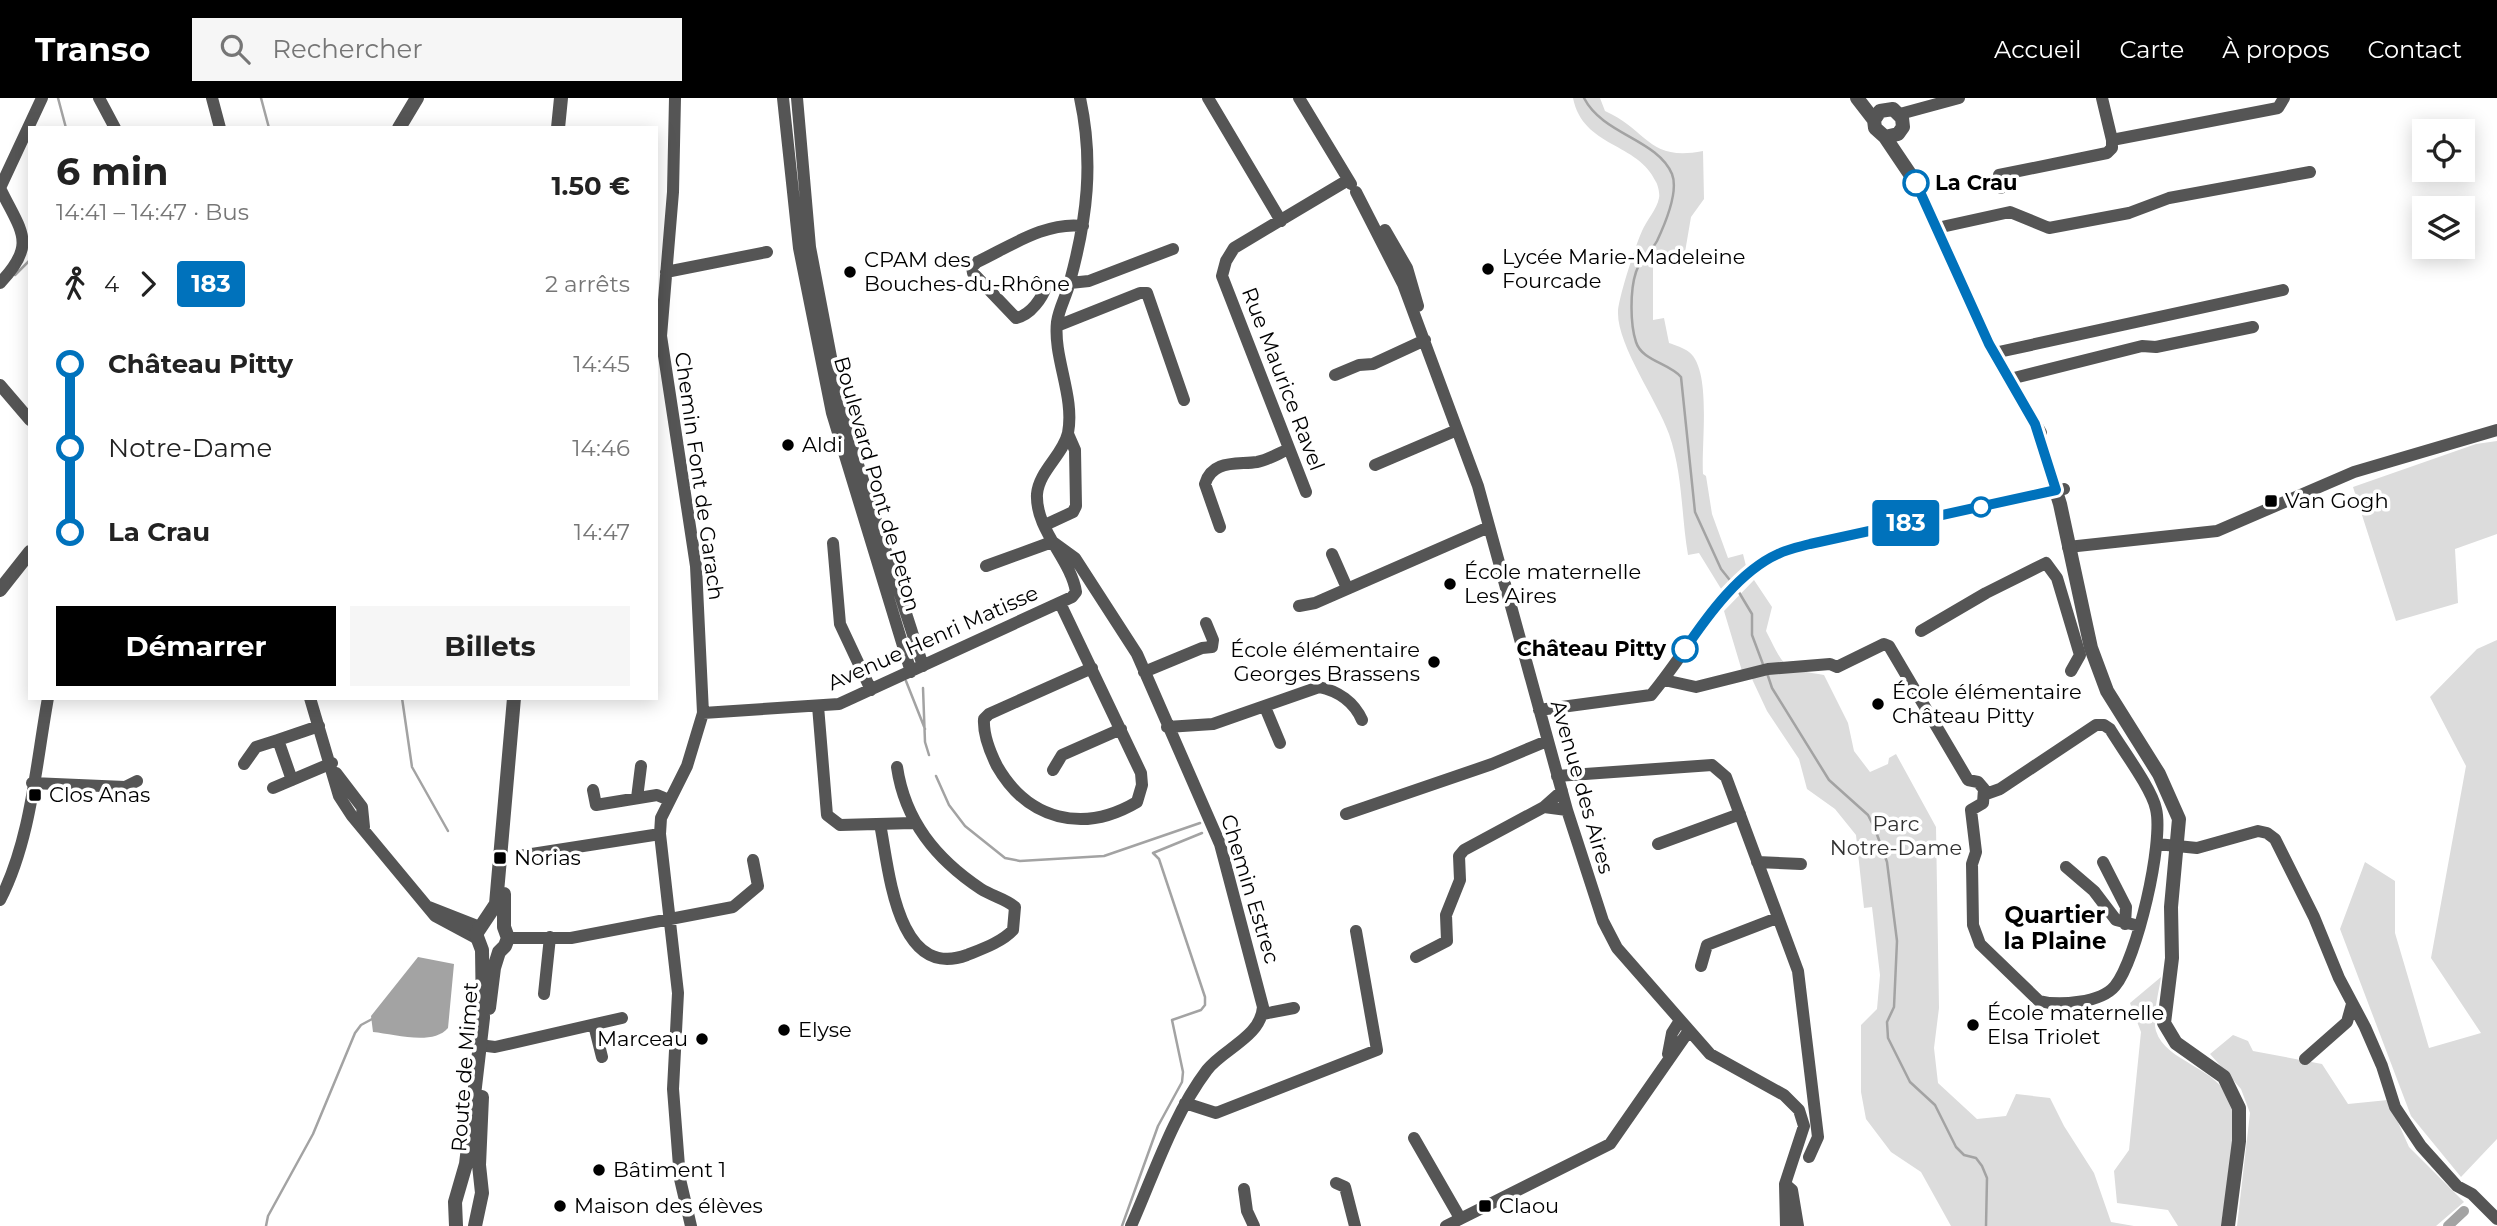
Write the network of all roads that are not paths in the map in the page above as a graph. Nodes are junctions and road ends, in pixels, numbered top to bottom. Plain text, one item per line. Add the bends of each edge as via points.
1 (42, 98) edge
2 (99, 98) edge
3 (212, 98) edge
4 (417, 98) edge
5 (561, 98) edge
6 (675, 98) edge
7 (783, 98) edge
8 (797, 98) edge
9 (1080, 98) edge
10 (1208, 98) edge
11 (1299, 98) edge
12 (1857, 98) edge
13 (1863, 98) edge
14 (1959, 98) edge
15 (2102, 98) edge
16 (2284, 98) edge
17 (1900, 114) junction
18 (1877, 116) junction
19 (29, 126) edge
20 (114, 126) edge
21 (219, 126) edge
22 (399, 126) edge
23 (558, 126) edge
24 (28, 128) edge
25 (1892, 136) junction
26 (2112, 140) junction
27 (2310, 172) dead end
28 (1348, 180) junction
29 (0, 188) edge
30 (2001, 188) dead end
31 (1281, 221) junction
32 (1083, 226) junction
33 (1937, 228) junction
34 (1173, 248) dead end
35 (767, 252) dead end
36 (666, 272) junction
37 (0, 283) edge
38 (1070, 283) junction
39 (1047, 285) dead end
40 (2283, 290) dead end
41 (1057, 326) junction
42 (2253, 327) dead end
43 (1424, 340) junction
44 (1994, 353) junction
45 (1335, 376) dead end
46 (2010, 379) junction
47 (0, 385) edge
48 (1184, 400) dead end
49 (28, 419) edge
50 (1457, 430) junction
51 (2497, 430) edge
52 (1068, 434) junction
53 (1289, 449) junction
54 (1375, 466) dead end
55 (2060, 489) junction
56 (1306, 492) dead end
57 (2032, 495) junction
58 (2063, 521) junction
59 (1045, 525) junction
60 (1220, 527) dead end
61 (1489, 527) junction
62 (833, 542) dead end
63 (1052, 542) junction
64 (2071, 546) junction
65 (1332, 554) dead end
66 (28, 555) edge
67 (986, 566) dead end
68 (28, 570) edge
69 (11, 576) junction
70 (1347, 588) junction
71 (0, 590) edge
72 (1060, 603) junction
73 (1299, 606) dead end
74 (1206, 623) dead end
75 (1922, 631) dead end
76 (1092, 668) junction
77 (917, 669) junction
78 (2071, 671) dead end
79 (1144, 672) junction
80 (1664, 680) junction
81 (871, 690) junction
82 (48, 700) edge
83 (311, 700) edge
84 (514, 700) edge
85 (818, 706) junction
86 (1265, 706) junction
87 (1539, 710) junction
88 (703, 713) junction
89 (1362, 720) dead end
90 (319, 726) junction
91 (1167, 727) junction
92 (1121, 729) junction
93 (278, 740) junction
94 (1547, 741) junction
95 (1280, 743) dead end
96 (510, 756) junction
97 (244, 764) dead end
98 (333, 766) junction
99 (641, 766) dead end
100 (897, 767) dead end
101 (1053, 770) dead end
102 (1557, 776) junction
103 (292, 780) junction
104 (137, 781) dead end
105 (32, 783) junction
106 (273, 788) dead end
107 (593, 790) dead end
108 (1562, 791) junction
109 (1986, 794) junction
110 (637, 798) junction
111 (669, 800) junction
112 (1544, 807) junction
113 (1567, 810) junction
114 (1346, 814) dead end
115 (1740, 814) junction
116 (913, 823) junction
117 (880, 824) junction
118 (660, 834) junction
119 (1658, 844) dead end
120 (2157, 845) junction
121 (2179, 847) junction
122 (519, 856) dead end
123 (753, 860) dead end
124 (1757, 862) junction
125 (2102, 862) dead end
126 (1801, 864) dead end
127 (2066, 867) dead end
128 (0, 900) edge
129 (1777, 918) junction
130 (669, 919) junction
131 (2126, 923) junction
132 (2139, 926) junction
133 (1356, 931) dead end
134 (506, 932) junction
135 (481, 934) junction
136 (550, 937) junction
137 (499, 952) junction
138 (1416, 957) dead end
139 (1701, 966) dead end
140 (544, 993) dead end
141 (2352, 1004) junction
142 (1294, 1008) dead end
143 (1263, 1014) junction
144 (622, 1018) dead end
145 (594, 1025) junction
146 (1684, 1027) junction
147 (482, 1046) junction
148 (602, 1057) dead end
149 (2305, 1059) dead end
150 (1185, 1103) junction
151 (1414, 1138) dead end
152 (1809, 1157) dead end
153 (460, 1181) junction
154 (1336, 1183) dead end
155 (1785, 1184) junction
156 (481, 1186) junction
157 (1244, 1189) dead end
158 (1464, 1216) junction
159 (455, 1219) edge
160 (2497, 1219) edge
161 (477, 1220) edge
162 (691, 1226) edge
163 (1131, 1226) edge
164 (1254, 1226) edge
165 (1355, 1226) edge
166 (1446, 1226) edge
167 (1475, 1226) edge
168 (1786, 1226) edge
169 (1798, 1226) edge
170 (2228, 1226) edge

1 - 19 street
2 - 20 street
3 - 21 street
4 - 22 street
5 - 23 street
6 - 36 street, Chemin Font de Garach
7 - 77 street, Boulevard Pont de Peton via 799,248 832,413
8 - 77 street, Boulevard Pont de Peton via 810,247 842,415
9 - 32 street via 1090,159
10 - 31 street
11 - 28 street, Avenue des Aires
12 - 18 street
13 - 18 street
14 - 17 street
15 - 26 street
16 - 26 street via 2277,108
17 - 18 street via 1888,108
17 - 25 street via 1903,122
18 - 25 street via 1877,132
24 - 29 street
25 - 33 street
26 - 30 street via 2107,153 1998,175
27 - 33 street via 2169,198 2129,214 2049,228 2010,212
28 - 31 street, Rue Maurice Ravel
28 - 43 street, Avenue des Aires via 1388,250
29 - 37 street via 23,236 23,251
31 - 53 street, Rue Maurice Ravel via 1234,248 1222,276
32 - 38 street
32 - 39 street via 1053,226 972,267 1016,318 1023,317 1043,297
33 - 44 street
34 - 38 street via 1089,281
35 - 36 street
36 - 88 street, Chemin Font de Garach via 661,336 696,566
38 - 41 street
40 - 44 street
41 - 48 street via 1147,293
41 - 52 street
42 - 46 street via 2156,348 2142,346
43 - 45 street
43 - 50 street, Avenue des Aires
44 - 46 street
46 - 55 street via 2035,424
47 - 49 street
50 - 54 street
50 - 61 street, Avenue des Aires
51 - 64 street via 2354,472 2217,531
52 - 59 street, Chemin Estrec via 1040,482 1038,507
52 - 59 street via 1075,450 1076,506 1073,512
53 - 56 street, Rue Maurice Ravel
53 - 60 street via 1259,462 1227,464 1212,471 1205,484
55 - 57 street
55 - 58 street
55 - 64 street
57 - 58 street via 2057,507
57 - 80 street via 1777,554 1725,598
58 - 64 street
59 - 63 street, Chemin Estrec
61 - 70 street
61 - 87 street, Avenue des Aires
62 - 81 street via 840,624
63 - 67 street
63 - 72 street, Avenue Henri Matisse via 1076,592
63 - 79 street, Chemin Estrec via 1075,558 1117,620
64 - 121 street via 2091,648 2107,691 2175,807
65 - 70 street
66 - 69 street
68 - 69 street
69 - 71 street
70 - 73 street
72 - 76 street
72 - 77 street, Avenue Henri Matisse
74 - 79 street via 1212,647
75 - 78 street via 2046,563 2057,578 2080,655
76 - 92 street
76 - 92 street via 989,714 984,727 991,754 1014,791 1036,808 1067,818 1100,818 1128,807 1141,795 1141,773
77 - 81 street, Avenue Henri Matisse
79 - 91 street, Chemin Estrec
80 - 87 street via 1651,695 1638,699
80 - 109 street via 1696,687 1765,669 1837,667 1884,644 1968,780 1982,785
81 - 85 street, Avenue Henri Matisse via 839,704
82 - 105 street
83 - 90 street
84 - 96 street, Route de Mimet
85 - 88 street, Avenue Henri Matisse
85 - 117 street via 827,815 839,825
86 - 89 street via 1319,687 1356,706
86 - 91 street via 1213,724
86 - 95 street
87 - 94 street, Avenue des Aires
88 - 111 street, Chemin Font de Garach via 687,766
90 - 93 street
90 - 98 street
91 - 143 street, Chemin Estrec via 1220,844
92 - 101 street via 1062,755
93 - 97 street via 256,747
93 - 103 street
94 - 102 street, Avenue des Aires
94 - 114 street
96 - 134 street, Route de Mimet
96 - 135 street, Route de Mimet via 496,904
98 - 103 street
98 - 135 street via 345,793 362,807 364,827 429,906
99 - 110 street
100 - 116 street
102 - 108 street, Avenue des Aires
102 - 115 street via 1712,765 1726,777
103 - 106 street
104 - 105 street via 125,787
105 - 128 street via 13,870
107 - 110 street via 596,805
108 - 112 street
108 - 113 street, Avenue des Aires
109 - 120 street via 2096,725 2104,725 2156,806
109 - 132 street via 1980,807 1971,810 1976,852 1972,864 1973,925 1980,944 2039,1001 2051,1004 2101,996 2115,986 2130,958
110 - 111 street via 657,795
111 - 118 street, Chemin Font de Garach
112 - 113 street
112 - 138 street via 1464,850 1459,856 1460,880 1446,915 1447,941
113 - 146 street, Avenue des Aires via 1603,921 1617,948
115 - 119 street
115 - 124 street
116 - 117 street
116 - 117 street via 962,877 1015,908 1009,934 973,953 948,959 914,944 903,928
118 - 122 street
118 - 130 street, Chemin Font de Garach
120 - 121 street
120 - 132 street
121 - 141 street via 2197,848 2258,831 2275,839
121 - 170 street via 2164,1023 2176,1043 2224,1077 2239,1108
123 - 130 street via 758,886 736,905
124 - 126 street
124 - 129 street
125 - 131 street via 2126,906
127 - 131 street via 2094,891 2116,920
129 - 139 street via 1707,945
129 - 152 street via 1798,971 1818,1137
130 - 136 street via 571,938
130 - 162 street, Chemin Font de Garach via 678,993 673,1089 680,1179
131 - 132 street
133 - 150 street via 1377,1051 1216,1113
134 - 135 street via 496,922
134 - 136 street
134 - 137 street, Route de Mimet via 505,946
135 - 137 street, Route de Mimet
135 - 147 street, Route de Mimet
136 - 140 street
137 - 147 street, Route de Mimet
141 - 149 street via 2347,1022
141 - 160 street via 2382,1066 2395,1107 2421,1146 2457,1186
142 - 143 street
143 - 150 street via 1249,1034 1208,1069
144 - 145 street
145 - 147 street
145 - 148 street
146 - 155 street, Avenue des Aires via 1710,1054 1764,1082 1799,1110 1803,1133
146 - 158 street via 1672,1033 1668,1057 1610,1144
147 - 153 street, Route de Mimet
147 - 156 street, Route de Mimet
150 - 163 street
151 - 158 street
153 - 156 street, Route de Mimet via 472,1178
153 - 159 street, Route de Mimet
154 - 165 street via 1345,1187
155 - 168 street, Avenue des Aires
155 - 169 street via 1792,1190
156 - 161 street, Route de Mimet
157 - 164 street
158 - 166 street
158 - 167 street
159 - 161 street, Route de Mimet

